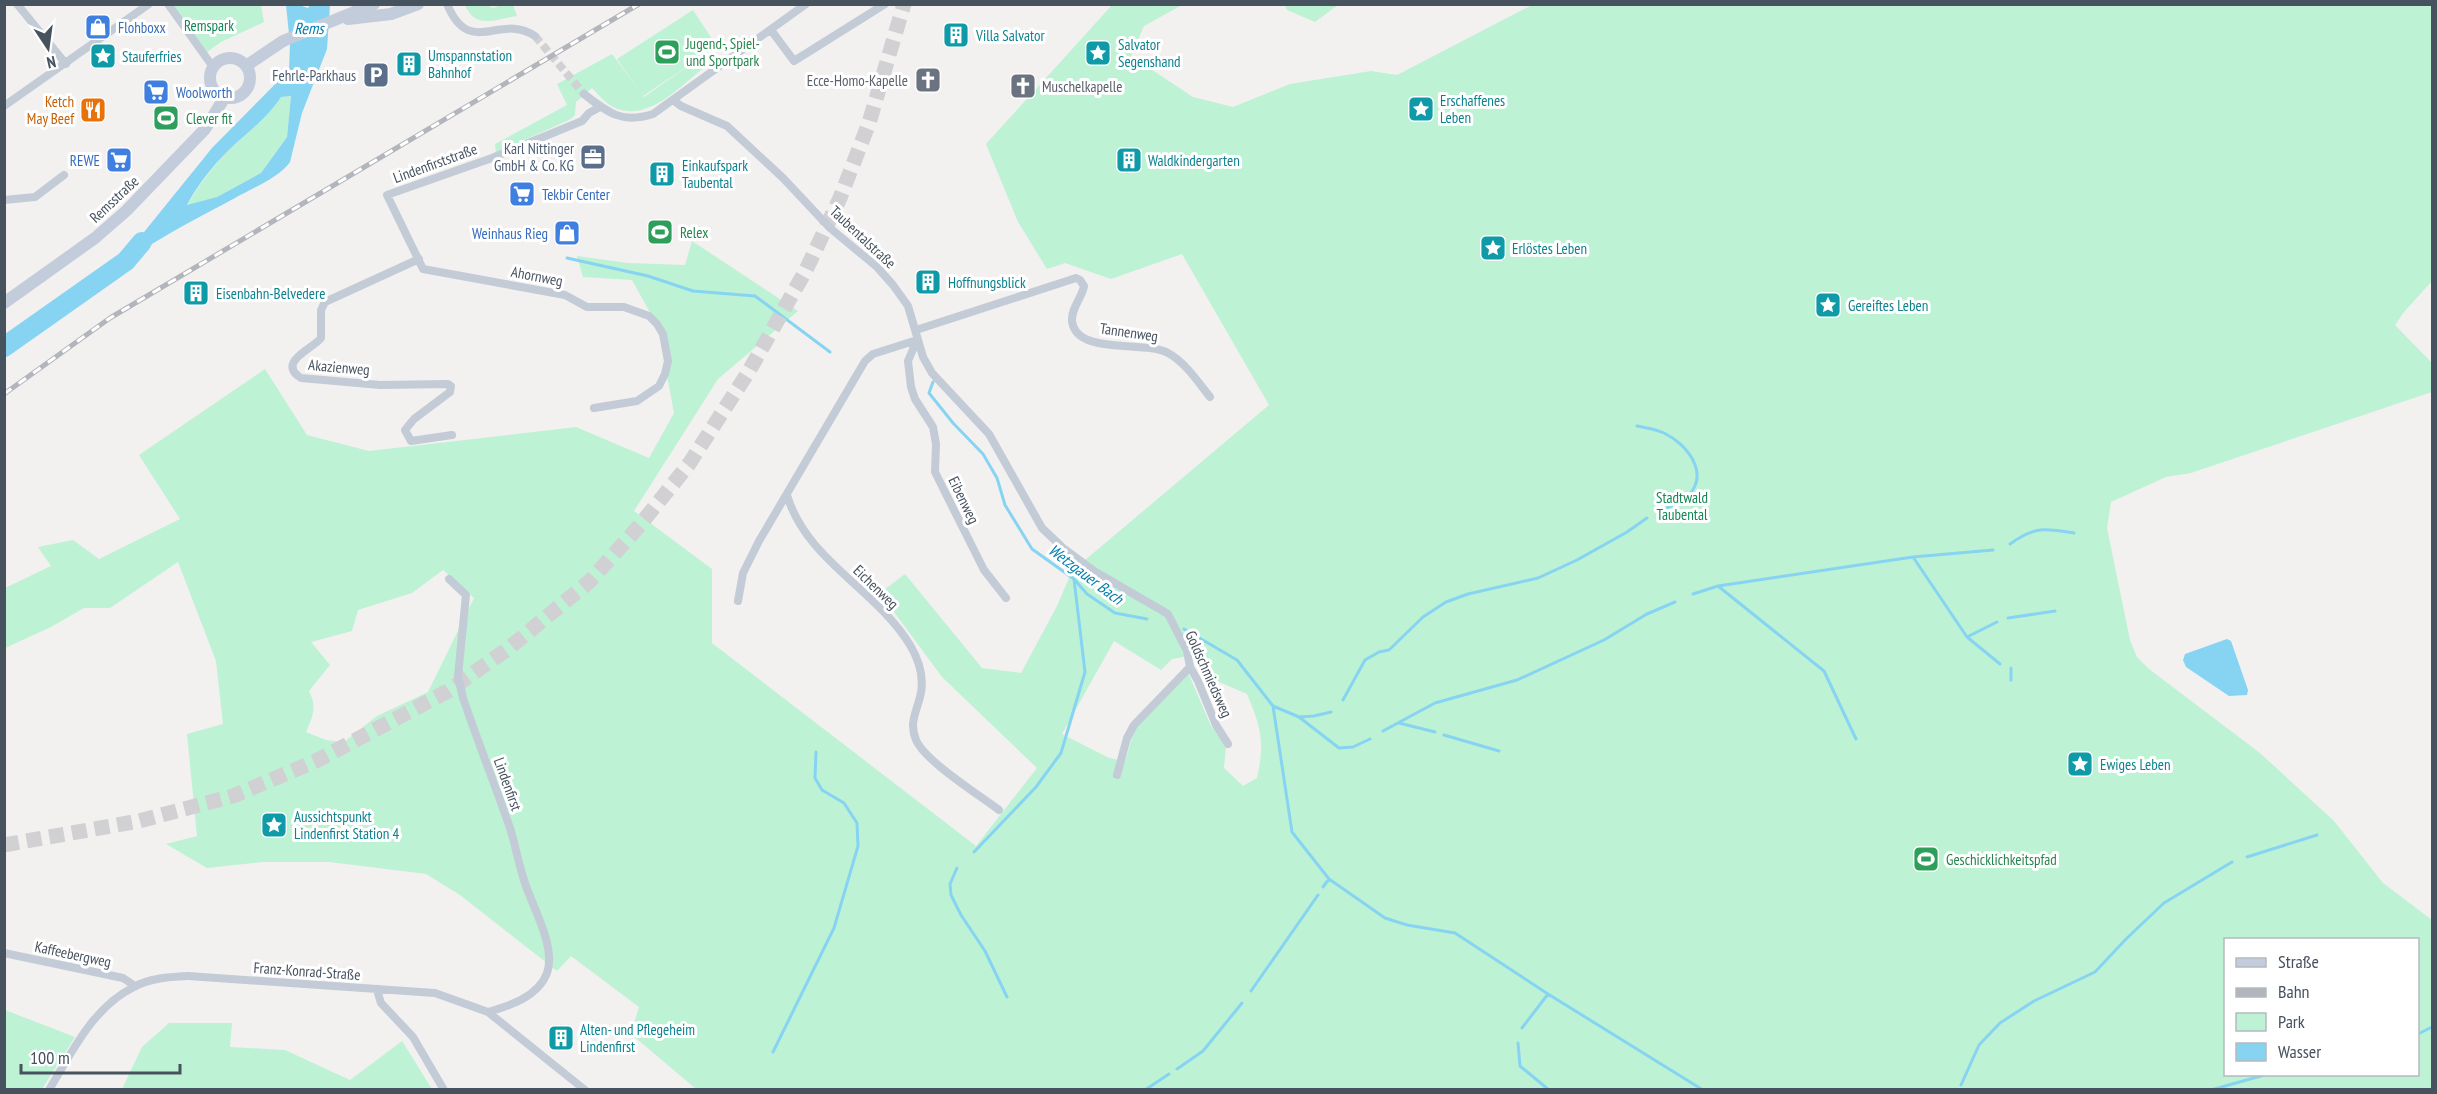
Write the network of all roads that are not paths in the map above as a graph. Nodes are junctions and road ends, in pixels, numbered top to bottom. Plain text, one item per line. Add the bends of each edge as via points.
1 (17, 4) edge
2 (149, 4) edge
3 (168, 4) edge
4 (374, 4) edge
5 (418, 4) edge
6 (447, 4) edge
7 (806, 4) edge
8 (885, 4) edge
9 (337, 20) junction
10 (771, 30) junction
11 (535, 36) tunnel mouth
12 (66, 64) junction
13 (246, 66) junction
14 (213, 67) junction
15 (584, 94) tunnel mouth
16 (225, 98) junction
17 (673, 100) junction
18 (4, 106) edge
19 (600, 107) junction
20 (64, 175) dead end
21 (4, 200) edge
22 (419, 259) junction
23 (4, 303) edge
24 (916, 330) junction
25 (917, 340) junction
26 (1210, 397) dead end
27 (594, 408) dead end
28 (452, 435) dead end
29 (787, 495) junction
30 (449, 579) dead end
31 (1006, 598) dead end
32 (738, 601) dead end
33 (1168, 614) joint
34 (1190, 667) junction
35 (1228, 744) dead end
36 (1118, 775) dead end
37 (999, 810) dead end
38 (4, 953) edge
39 (135, 986) junction
40 (377, 990) junction
41 (488, 1012) junction
42 (49, 1089) edge
43 (444, 1089) edge
44 (585, 1089) edge

1 - 12 street
2 - 12 street
3 - 14 street
4 - 9 main road
5 - 9 main road via 391,14
6 - 11 street via 460,27 470,32 513,27
7 - 10 street
8 - 10 street via 794,61
9 - 13 main road via 283,41
10 - 17 street
12 - 18 street
13 - 14 main road via 230,58
13 - 16 main road via 248,86 238,96
14 - 16 main road via 211,85
15 - 19 street
16 - 23 main road, Remsstraße via 206,129 126,211
17 - 19 street via 653,114 637,119 620,118
17 - 24 street, Taubentalstraße via 727,126 783,178 831,228 877,267 908,306
19 - 22 street, Lindenfirststraße via 582,121 387,195
20 - 21 street via 35,197
22 - 27 street, Ahornweg via 423,269 565,295 587,307 624,307 648,316 663,334 668,361 659,386 637,400
22 - 28 street, Akazienweg via 325,302 321,310 321,338 296,357 293,364 301,378 448,384 450,392 405,430 411,441
24 - 25 street, Taubentalstraße
24 - 26 street, Tannenweg via 1076,278 1084,286 1072,313 1076,331 1099,344 1167,351
25 - 29 street via 873,354 865,361
25 - 31 street, Eibenweg via 908,361 911,387 933,427 935,471 984,570
25 - 33 street, Taubentalstraße via 932,373 989,434 1036,519 1052,538 1094,571
29 - 32 street via 743,573
29 - 37 street, Eichenweg via 792,512 830,562 884,609 919,662 921,696 911,720 915,739 924,753
30 - 41 street, Lindenfirst via 466,595 460,687 511,830 550,961 543,979 531,993 513,1005
33 - 34 street, Goldschmiedsweg via 1187,651
34 - 35 street, Goldschmiedsweg
34 - 36 street via 1134,725
38 - 39 street, Kaffeebergweg via 123,978
39 - 40 street, Franz-Konrad-Straße via 188,976
39 - 42 street, Franz-Konrad-Straße via 111,1002 84,1032
40 - 41 street, Franz-Konrad-Straße via 435,993
40 - 43 street via 381,1004 413,1037
41 - 44 street, Franz-Konrad-Straße

